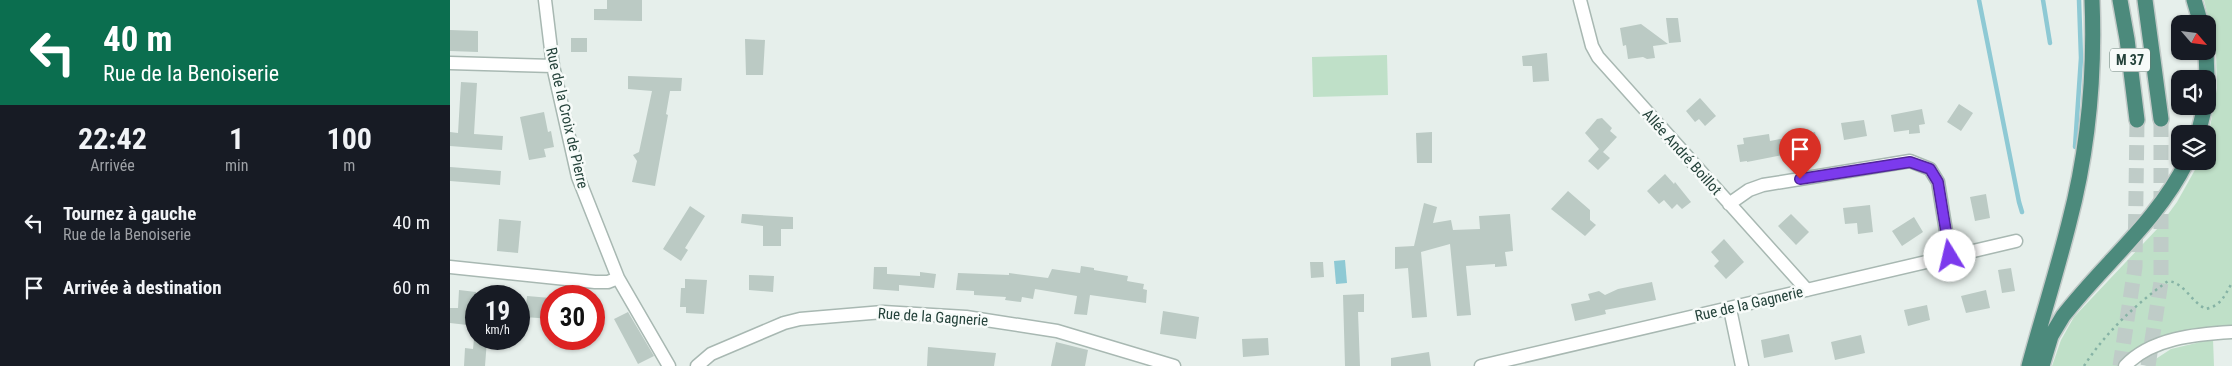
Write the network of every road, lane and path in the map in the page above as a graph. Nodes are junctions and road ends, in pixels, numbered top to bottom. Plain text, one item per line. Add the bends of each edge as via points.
1 (545, 0) edge
2 (1580, 0) edge
3 (2092, 0) edge
4 (2120, 0) edge
5 (2145, 0) edge
6 (2194, 0) edge
7 (2198, 15) edge
8 (450, 63) edge
9 (553, 66) junction
10 (2161, 119) tunnel mouth
11 (2137, 120) tunnel mouth
12 (2182, 170) edge
13 (1729, 204) junction
14 (2016, 240) dead end
15 (1950, 256) junction
16 (450, 267) edge
17 (618, 278) junction
18 (2232, 283) edge
19 (1807, 290) junction
20 (1730, 309) junction
21 (2232, 332) edge
22 (1146, 362) edge
23 (669, 366) edge
24 (697, 366) edge
25 (1174, 366) edge
26 (1481, 366) edge
27 (1742, 366) edge
28 (2029, 366) edge
29 (2042, 366) edge
30 (2084, 366) edge
31 (2125, 366) edge

1 - 9 street, Rue de la Croix de Pierre
2 - 13 street, Allée André Boillot via 1598,57
3 - 28 highway via 2090,96 2081,164 2070,222
4 - 11 highway, M 37
5 - 10 highway, M 37
6 - 7 highway
8 - 9 street
9 - 17 street, Rue de la Croix de Pierre via 578,177
12 - 29 highway via 2154,214 2062,316 2051,336
13 - 15 street via 1763,185 1910,162 1930,169 1938,182
13 - 19 street, Allée André Boillot
14 - 15 street, Rue de la Gagnerie
15 - 19 street, Rue de la Gagnerie
16 - 17 street via 595,282
17 - 23 street, Rue de la Croix de Pierre
18 - 30 path via 2223,301 2206,310 2176,282 2168,281 2131,310
19 - 20 street, Rue de la Gagnerie
20 - 26 street, Rue de la Gagnerie
20 - 27 street
21 - 31 street via 2158,344
22 - 24 street, Rue de la Gagnerie via 1093,340 1057,331 966,316 883,312 784,323 711,354
22 - 25 street, Rue de la Gagnerie

